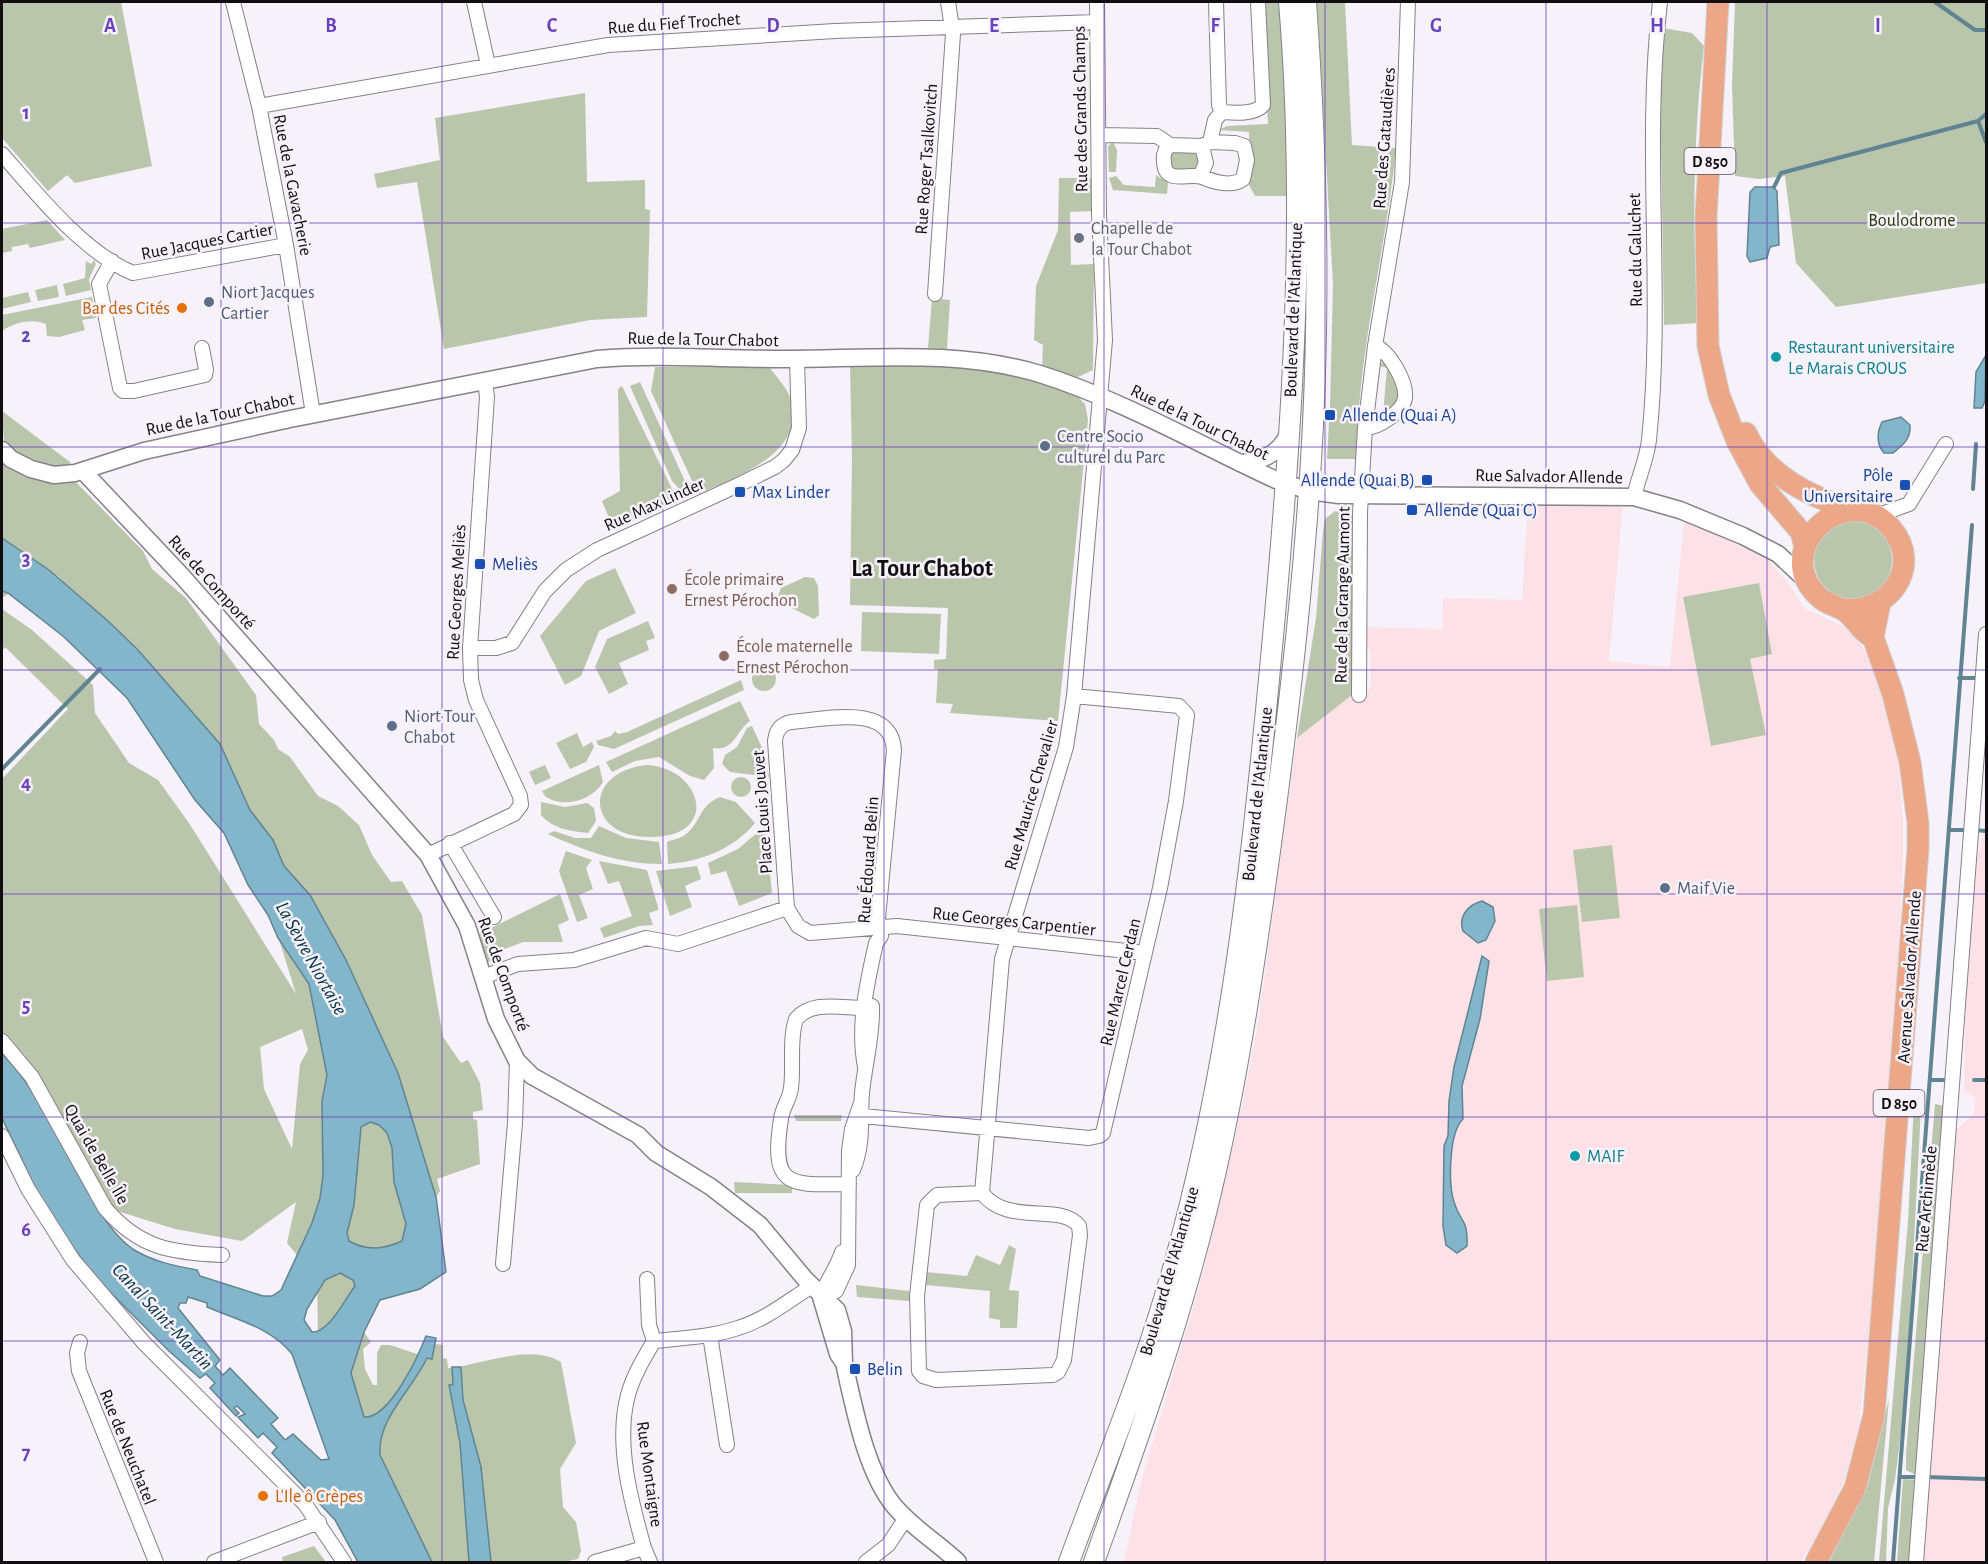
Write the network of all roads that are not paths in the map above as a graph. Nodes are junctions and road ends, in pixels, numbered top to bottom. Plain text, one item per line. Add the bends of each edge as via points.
1 (233, 2) edge
2 (474, 2) edge
3 (948, 2) edge
4 (1097, 2) edge
5 (1216, 2) edge
6 (1258, 2) edge
7 (1289, 2) edge
8 (1306, 2) edge
9 (1408, 2) edge
10 (1660, 2) edge
11 (1718, 2) edge
12 (1097, 22) junction
13 (952, 27) junction
14 (488, 65) junction
15 (259, 106) junction
16 (1222, 112) junction
17 (1100, 135) junction
18 (1206, 144) junction
19 (1170, 145) junction
20 (2, 154) edge
21 (1200, 176) junction
22 (286, 245) junction
23 (112, 261) junction
24 (935, 294) dead end
25 (1708, 320) junction
26 (1375, 346) junction
27 (202, 348) dead end
28 (797, 359) junction
29 (485, 381) junction
30 (1099, 396) junction
31 (313, 414) junction
32 (1365, 428) junction
33 (1289, 433) junction
34 (1946, 444) dead end
35 (2, 450) edge
36 (1240, 463) junction
37 (83, 471) junction
38 (1286, 484) junction
39 (1309, 491) junction
40 (1362, 496) junction
41 (1634, 497) junction
42 (1854, 511) junction
43 (1876, 516) junction
44 (1804, 551) junction
45 (1778, 554) junction
46 (1809, 583) junction
47 (1880, 603) junction
48 (1842, 609) junction
49 (1986, 634) edge
50 (1873, 637) junction
51 (470, 648) junction
52 (1359, 695) dead end
53 (1074, 696) junction
54 (892, 735) joint
55 (450, 843) junction
56 (428, 855) junction
57 (787, 908) junction
58 (494, 918) dead end
59 (880, 928) junction
60 (1008, 939) junction
61 (1145, 953) junction
62 (483, 977) junction
63 (869, 985) junction
64 (864, 1008) junction
65 (2, 1041) edge
66 (517, 1060) junction
67 (865, 1067) junction
68 (862, 1109) junction
69 (987, 1128) junction
70 (2, 1136) edge
71 (850, 1181) junction
72 (982, 1193) junction
73 (222, 1255) dead end
74 (503, 1264) dead end
75 (647, 1279) dead end
76 (817, 1291) junction
77 (710, 1335) junction
78 (654, 1341) junction
79 (80, 1342) dead end
80 (726, 1444) dead end
81 (906, 1518) junction
82 (319, 1522) junction
83 (644, 1548) junction
84 (156, 1563) edge
85 (214, 1563) edge
86 (344, 1563) edge
87 (595, 1563) edge
88 (650, 1563) edge
89 (866, 1563) edge
90 (958, 1563) edge
91 (1069, 1563) edge
92 (1094, 1563) edge
93 (1816, 1563) edge
94 (1916, 1563) edge

1 - 15 street, Rue de la Gavacherie
2 - 14 street
3 - 13 street, Rue Roger Tsalkovitch
4 - 12 street, Rue des Grands Champs
5 - 16 street
6 - 16 street via 1263,105 1254,111
7 - 33 main road, Boulevard de l'Atlantique via 1297,182
8 - 39 main road, Boulevard de l'Atlantique via 1316,258
9 - 26 street, Rue des Gataudières via 1402,182
10 - 41 street, Rue du Galuchet via 1652,97 1655,360 1649,443
11 - 25 main road, D 850 via 1706,217
12 - 13 street, Rue du Fief Trochet
12 - 17 street, Rue des Grands Champs
13 - 14 street, Rue du Fief Trochet via 608,45
13 - 24 street, Rue Roger Tsalkovitch
14 - 15 street, Rue du Fief Trochet
15 - 22 street, Rue de la Gavacherie
16 - 18 street
17 - 19 street via 1156,136
17 - 30 street, Rue des Grands Champs via 1104,340
18 - 19 street
18 - 21 street via 1206,163
18 - 21 street via 1235,142 1244,146 1246,175 1237,182 1212,182
19 - 21 street via 1164,157 1169,175
20 - 23 street, Rue Jacques Cartier via 58,217
22 - 23 street, Rue Jacques Cartier via 139,273
22 - 31 street, Rue de la Gavacherie
23 - 27 street via 99,284 123,391 205,375
25 - 42 main road, D 850 via 1728,393 1756,449 1790,483
25 - 44 main road, D 850 via 1712,367 1737,441 1760,484 1801,532
26 - 32 street, Rue des Gataudières
26 - 32 street via 1390,360 1405,388 1405,397 1402,405 1379,425
28 - 29 street, Rue de la Tour Chabot via 629,356
28 - 30 street, Rue de la Tour Chabot via 933,356 968,360 1039,374
28 - 51 street, Rue Max Linder via 799,428 792,450 775,467 597,550 545,591 512,643
29 - 31 street, Rue de la Tour Chabot
29 - 51 street, Rue Georges Meliès via 488,397
30 - 36 street, Rue de la Tour Chabot
30 - 53 street, Rue Maurice Chevalier
31 - 37 street, Rue de la Tour Chabot via 144,451
32 - 40 street, Rue des Gataudières
33 - 36 street via 1266,458
33 - 38 main road, Boulevard de l'Atlantique
34 - 43 street via 1909,504
35 - 37 street, Rue de la Tour Chabot via 21,465 44,473 64,475
36 - 38 street, Rue de la Tour Chabot
37 - 56 street, Rue de Comporté via 182,576
38 - 39 street, Rue de la Tour Chabot
38 - 91 main road, Boulevard de l'Atlantique via 1251,861 1214,1093 1174,1264 1150,1342
39 - 40 street, Rue Salvador Allende
39 - 92 main road, Boulevard de l'Atlantique via 1286,739 1232,1095 1206,1216 1172,1336
40 - 41 street, Rue Salvador Allende
40 - 52 street, Rue de la Grange Aumont
41 - 45 street, Rue Salvador Allende via 1713,522
42 - 43 main road
42 - 44 main road via 1835,514 1820,524
43 - 47 main road via 1891,528 1903,554 1898,582
44 - 45 street, Rue Salvador Allende
44 - 46 main road
45 - 46 street, Rue Salvador Allende
46 - 48 main road via 1819,598
47 - 48 main road via 1862,610
47 - 50 main road
48 - 50 main road
49 - 94 street, Rue Archimède
50 - 93 main road, Avenue Salvador Allende / D 850 via 1910,762 1918,849 1874,1414 1855,1488
51 - 55 street, Rue Georges Meliès via 476,700 521,805 514,814
53 - 60 street, Rue Maurice Chevalier via 1065,747
53 - 61 street, Rue Marcel Cerdan via 1179,706 1187,715 1174,812
54 - 57 street, Place Louis Jouvet via 883,724 871,719 791,722 779,728 775,741
54 - 59 street, Rue Édouard Belin
55 - 56 street
55 - 58 street
56 - 62 street, Rue de Comporté via 467,926
57 - 59 street via 798,926 810,933
57 - 62 street via 678,944 646,938 574,960 518,964
59 - 60 street, Rue Georges Carpentier via 897,926
59 - 63 street, Rue Édouard Belin
60 - 61 street, Rue Georges Carpentier
60 - 69 street, Rue Maurice Chevalier via 1002,959
61 - 69 street, Rue Marcel Cerdan via 1104,1129 1099,1136
62 - 66 street, Rue de Comporté via 496,1019
63 - 64 street, Rue Édouard Belin
63 - 67 street, Rue Édouard Belin via 872,1030
64 - 67 street, Rue Édouard Belin via 861,1041
64 - 71 street via 816,1007 796,1019 791,1089 781,1119 780,1166 786,1179 798,1184
65 - 73 street, Quai de Belle Île via 32,1077 105,1208 117,1221 145,1243 175,1251
66 - 74 street
66 - 76 street, Rue de Comporté via 532,1076 638,1135 656,1153 711,1187 760,1225
67 - 68 street, Rue Édouard Belin
68 - 69 street, Rue Marcel Cerdan
68 - 71 street, Rue Édouard Belin via 859,1152
69 - 72 street, Rue Maurice Chevalier
70 - 82 street via 28,1189 73,1260 144,1343
71 - 76 street, Rue Édouard Belin via 848,1265 836,1291
72 - 72 street via 999,1209 1069,1217 1079,1226 1064,1360 1053,1375 936,1380 922,1376 919,1371 917,1296 927,1205 937,1196
75 - 78 street via 649,1325
76 - 77 street via 754,1322
76 - 81 street, Rue de Comporté via 844,1363 876,1476 892,1504
77 - 78 street
77 - 80 street
78 - 83 street, Rue Montaigne via 628,1393 622,1430
79 - 84 street, Rue de Neuchatel via 79,1371
81 - 89 street via 888,1545
81 - 90 street, Rue de Comporté
82 - 85 street
82 - 86 street
83 - 87 street
83 - 88 street, Rue Montaigne

